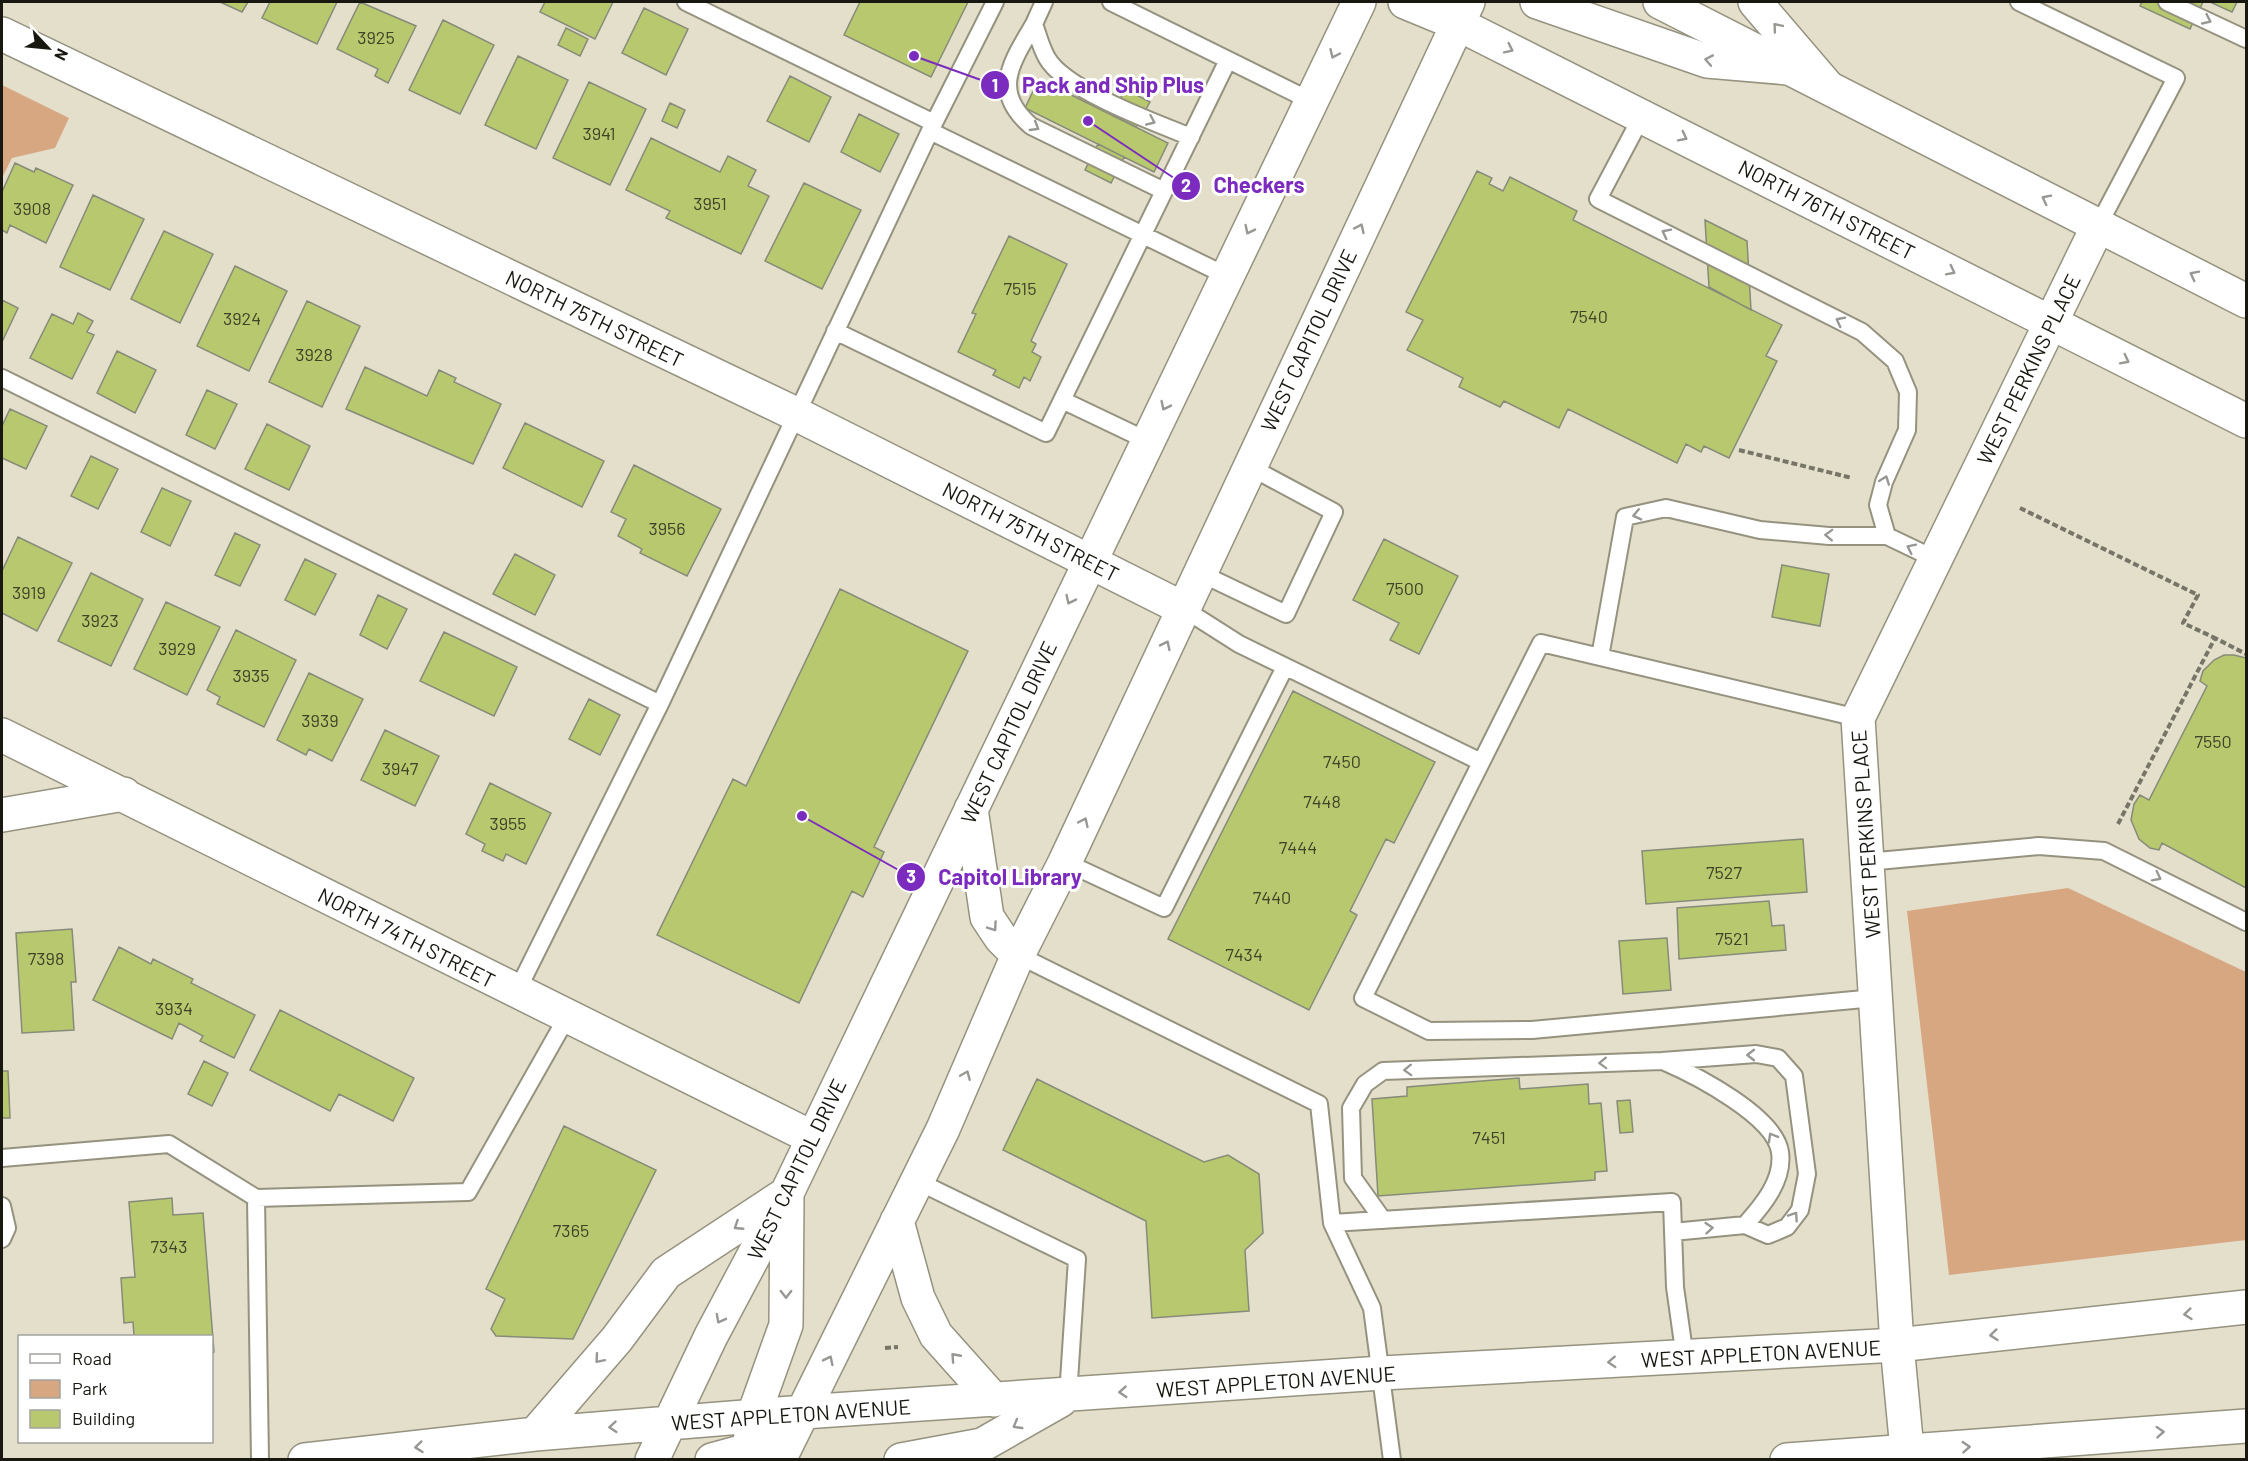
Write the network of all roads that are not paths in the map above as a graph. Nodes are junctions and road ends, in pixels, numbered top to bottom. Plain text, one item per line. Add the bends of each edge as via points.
1 (686, 2) edge
2 (995, 2) edge
3 (1044, 2) edge
4 (1111, 2) edge
5 (1359, 2) edge
6 (1406, 2) edge
7 (1537, 2) edge
8 (1660, 2) edge
9 (1755, 2) edge
10 (2019, 2) edge
11 (2167, 2) edge
12 (1462, 12) edge
13 (1034, 24) junction
14 (2, 34) edge
15 (2247, 39) edge
16 (1228, 60) junction
17 (1788, 68) junction
18 (1826, 85) junction
19 (1311, 101) junction
20 (1642, 116) junction
21 (932, 127) junction
22 (1191, 137) junction
23 (1164, 191) junction
24 (2098, 226) junction
25 (1143, 235) junction
26 (1227, 276) junction
27 (2247, 301) edge
28 (2051, 322) junction
29 (835, 331) junction
30 (2, 378) edge
31 (1062, 400) junction
32 (798, 415) junction
33 (2247, 421) edge
34 (1148, 441) junction
35 (1250, 467) junction
36 (1887, 536) junction
37 (1935, 559) junction
38 (1090, 560) junction
39 (1200, 573) junction
40 (1184, 609) junction
41 (1600, 657) junction
42 (1285, 667) junction
43 (660, 705) junction
44 (1858, 718) junction
45 (2, 735) edge
46 (1481, 762) junction
47 (124, 794) junction
48 (971, 808) junction
49 (2, 815) edge
50 (1065, 862) junction
51 (1867, 862) junction
52 (2247, 922) edge
53 (1018, 955) junction
54 (516, 993) junction
55 (1875, 998) junction
56 (567, 1017) junction
57 (1662, 1061) junction
58 (813, 1138) junction
59 (2, 1158) edge
60 (917, 1181) junction
61 (787, 1193) junction
62 (256, 1198) junction
63 (2, 1206) edge
64 (1383, 1220) junction
65 (897, 1221) junction
66 (1332, 1223) junction
67 (1745, 1225) junction
68 (1673, 1232) junction
69 (2, 1239) edge
70 (2247, 1307) edge
71 (1897, 1345) junction
72 (1685, 1358) junction
73 (1382, 1373) junction
74 (1068, 1396) junction
75 (994, 1400) junction
76 (803, 1412) junction
77 (753, 1417) junction
78 (671, 1422) junction
79 (2247, 1426) edge
80 (535, 1434) junction
81 (1908, 1455) edge
82 (758, 1456) edge
83 (260, 1460) edge
84 (305, 1460) edge
85 (652, 1460) edge
86 (671, 1460) edge
87 (712, 1460) edge
88 (901, 1460) edge
89 (1392, 1460) edge
90 (1787, 1460) edge

1 - 21 lane
2 - 21 lane
3 - 13 lane
4 - 16 lane
5 -> 19 main road, WEST CAPITOL DRIVE
6 - 12 main road, NORTH 76TH STREET
17 -> 7 main road via 1707,61
8 - 17 main road
18 -> 9 main road
10 - 24 lane via 2175,78
11 -> 15 lane
12 -> 20 main road, NORTH 76TH STREET
35 -> 12 main road, WEST CAPITOL DRIVE
13 -> 22 lane via 1047,59 1070,82
13 -> 23 lane via 1011,65 1008,87 1015,112 1031,126
14 - 32 main road, NORTH 75TH STREET
16 - 19 lane
16 - 22 lane
17 - 18 main road
24 -> 18 main road
19 -> 26 main road, WEST CAPITOL DRIVE
20 -> 28 main road, NORTH 76TH STREET
36 -> 20 lane via 1878,505 1906,430 1908,392 1895,361 1862,332 1598,198
21 - 25 lane
21 - 29 lane
22 - 23 lane
23 - 25 lane
27 -> 24 main road
24 - 28 main road, WEST PERKINS PLACE
25 - 26 lane
25 - 31 lane
26 -> 34 main road, WEST CAPITOL DRIVE
28 -> 33 main road, NORTH 76TH STREET
28 - 37 main road, WEST PERKINS PLACE
29 - 31 lane via 1046,433
29 - 32 lane
30 - 43 lane
31 - 34 lane
32 - 38 main road, NORTH 75TH STREET
32 - 43 lane
34 - 38 main road, WEST CAPITOL DRIVE
35 - 39 main road, WEST CAPITOL DRIVE
35 - 39 lane via 1334,512 1296,594 1286,614
37 -> 36 lane
36 -> 41 lane via 1760,530 1666,508 1625,517
37 - 44 main road, WEST PERKINS PLACE
38 - 40 main road, NORTH 75TH STREET
38 -> 48 main road, WEST CAPITOL DRIVE
39 - 40 main road, WEST CAPITOL DRIVE
40 - 42 lane
50 -> 40 main road, WEST CAPITOL DRIVE
41 - 44 lane
41 - 46 lane via 1541,643
42 - 46 lane
42 - 50 lane via 1164,908
43 - 54 lane
44 - 51 main road, WEST PERKINS PLACE
45 - 47 main road, NORTH 74TH STREET
46 - 55 lane via 1363,998 1429,1030 1532,1030
47 - 49 main road
47 - 54 main road, NORTH 74TH STREET
48 -> 53 main road via 987,917
48 - 58 main road, WEST CAPITOL DRIVE
50 - 53 main road, WEST CAPITOL DRIVE
51 -> 52 lane via 2039,846 2104,851
51 - 55 main road, WEST PERKINS PLACE
60 -> 53 main road, WEST CAPITOL DRIVE
53 - 66 lane via 1319,1104
54 - 56 main road, NORTH 74TH STREET
55 - 71 main road, WEST PERKINS PLACE
56 - 58 main road, NORTH 74TH STREET
56 - 62 lane via 468,1192
57 -> 64 lane via 1383,1071 1365,1084 1352,1108 1353,1178
67 -> 57 lane via 1764,1204 1778,1176 1780,1150 1767,1128 1737,1102 1696,1075
67 -> 57 lane via 1767,1235 1787,1227 1800,1210 1807,1174 1794,1076 1778,1058 1756,1053
58 - 61 main road, WEST CAPITOL DRIVE
59 - 62 lane via 169,1144
60 - 65 main road, WEST CAPITOL DRIVE
60 - 74 lane via 1077,1259
61 -> 77 main road via 786,1325
61 -> 78 main road, WEST CAPITOL DRIVE via 711,1336
61 -> 80 main road via 666,1273 617,1339
62 - 83 lane
63 - 69 lane via 7,1228
64 - 66 lane
64 - 68 lane via 1672,1202
75 -> 65 main road via 936,1335 918,1298
76 -> 65 main road, WEST CAPITOL DRIVE
66 - 73 lane via 1372,1308
68 -> 67 lane
68 - 72 lane via 1675,1287
70 -> 71 main road, WEST APPLETON AVENUE
71 - 72 main road, WEST APPLETON AVENUE
71 - 81 main road, WEST PERKINS PLACE
72 -> 73 main road, WEST APPLETON AVENUE
73 -> 74 main road, WEST APPLETON AVENUE
73 - 89 lane
74 - 75 main road, WEST APPLETON AVENUE
74 -> 88 main road via 982,1444
75 - 76 main road, WEST APPLETON AVENUE
76 - 77 main road, WEST APPLETON AVENUE
76 - 82 main road
77 - 78 main road, WEST APPLETON AVENUE
77 - 82 main road
78 -> 80 main road, WEST APPLETON AVENUE
78 - 85 main road, WEST CAPITOL DRIVE
78 - 86 main road
81 -> 79 main road
80 -> 84 main road, WEST APPLETON AVENUE
81 - 90 main road
82 - 87 main road

